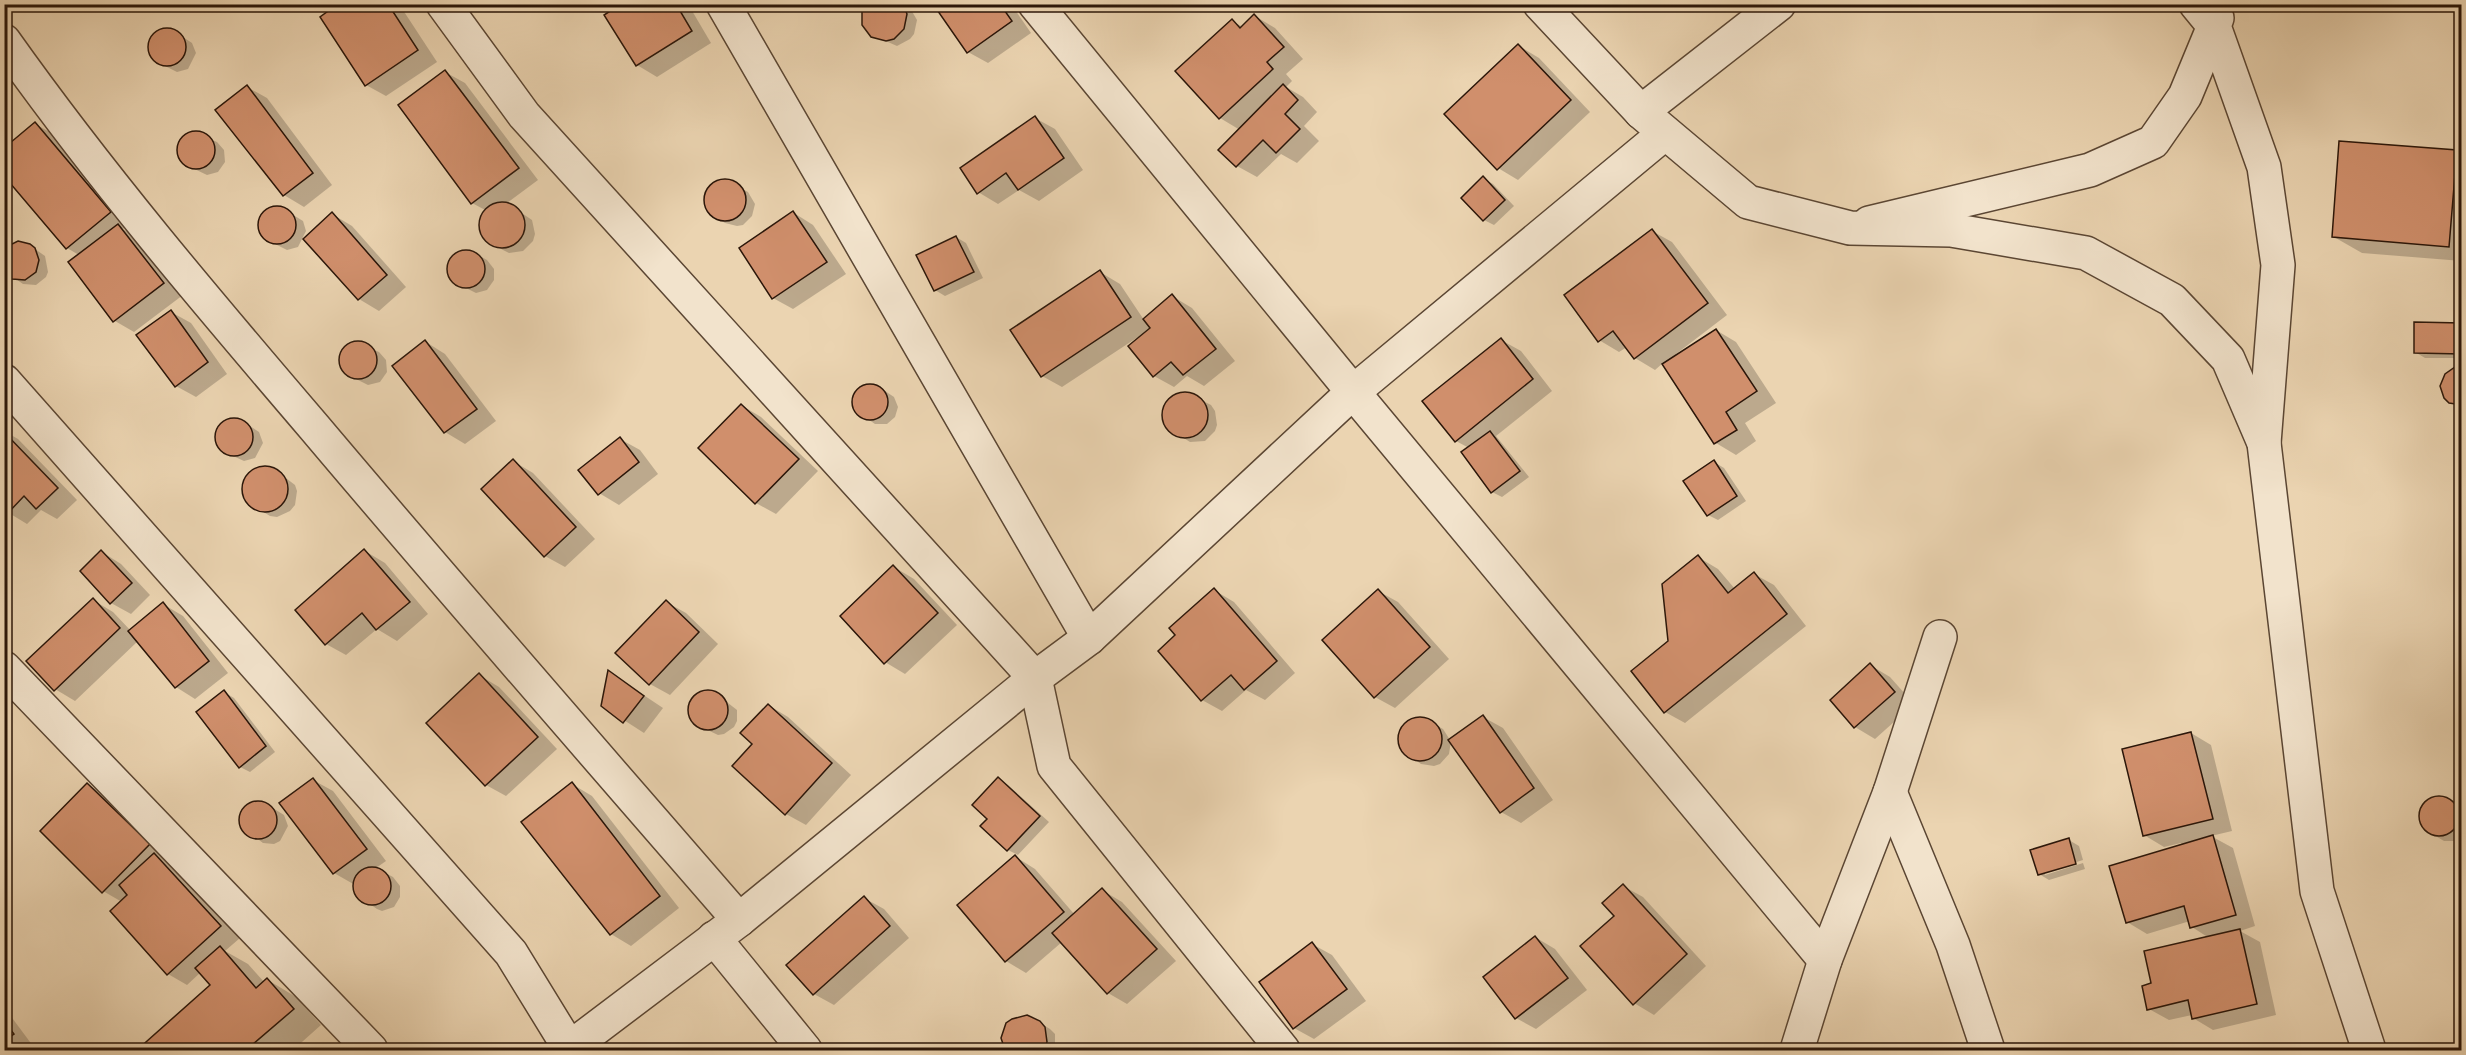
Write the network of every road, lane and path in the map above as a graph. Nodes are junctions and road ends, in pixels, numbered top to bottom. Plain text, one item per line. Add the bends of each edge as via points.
1 (442, 4) edge
2 (723, 4) edge
3 (1035, 4) edge
4 (1540, 4) edge
5 (1779, 4) edge
6 (2210, 12) edge
7 (4, 41) edge
8 (1653, 122) junction
9 (1850, 228) junction
10 (4, 381) edge
11 (1353, 392) junction
12 (2264, 444) junction
13 (1941, 637) dead end
14 (1089, 638) junction
15 (4, 668) edge
16 (1035, 678) junction
17 (1890, 792) junction
18 (726, 929) junction
19 (1825, 960) junction
20 (371, 1050) edge
21 (568, 1050) edge
22 (805, 1050) edge
23 (1283, 1050) edge
24 (1797, 1050) edge
25 (1988, 1050) edge
26 (2369, 1050) edge

1 - 16 street via 524,116
2 - 14 street
3 - 11 street
4 - 8 street
5 - 8 street
6 - 9 street via 2185,96 2153,142 2090,170
6 - 12 street via 2264,167 2278,266
7 - 18 street via 203,298 402,532
8 - 9 street via 1748,202
8 - 11 street
9 - 12 street via 1951,230 2086,253 2172,300 2204,334 2228,360
10 - 21 street via 511,953
11 - 14 street
11 - 19 street
12 - 26 street via 2317,891
13 - 17 street
14 - 16 street
15 - 20 street
16 - 18 street
16 - 23 street via 1054,766
17 - 19 street
17 - 25 street via 1953,945
18 - 21 street
18 - 22 street
19 - 24 street

